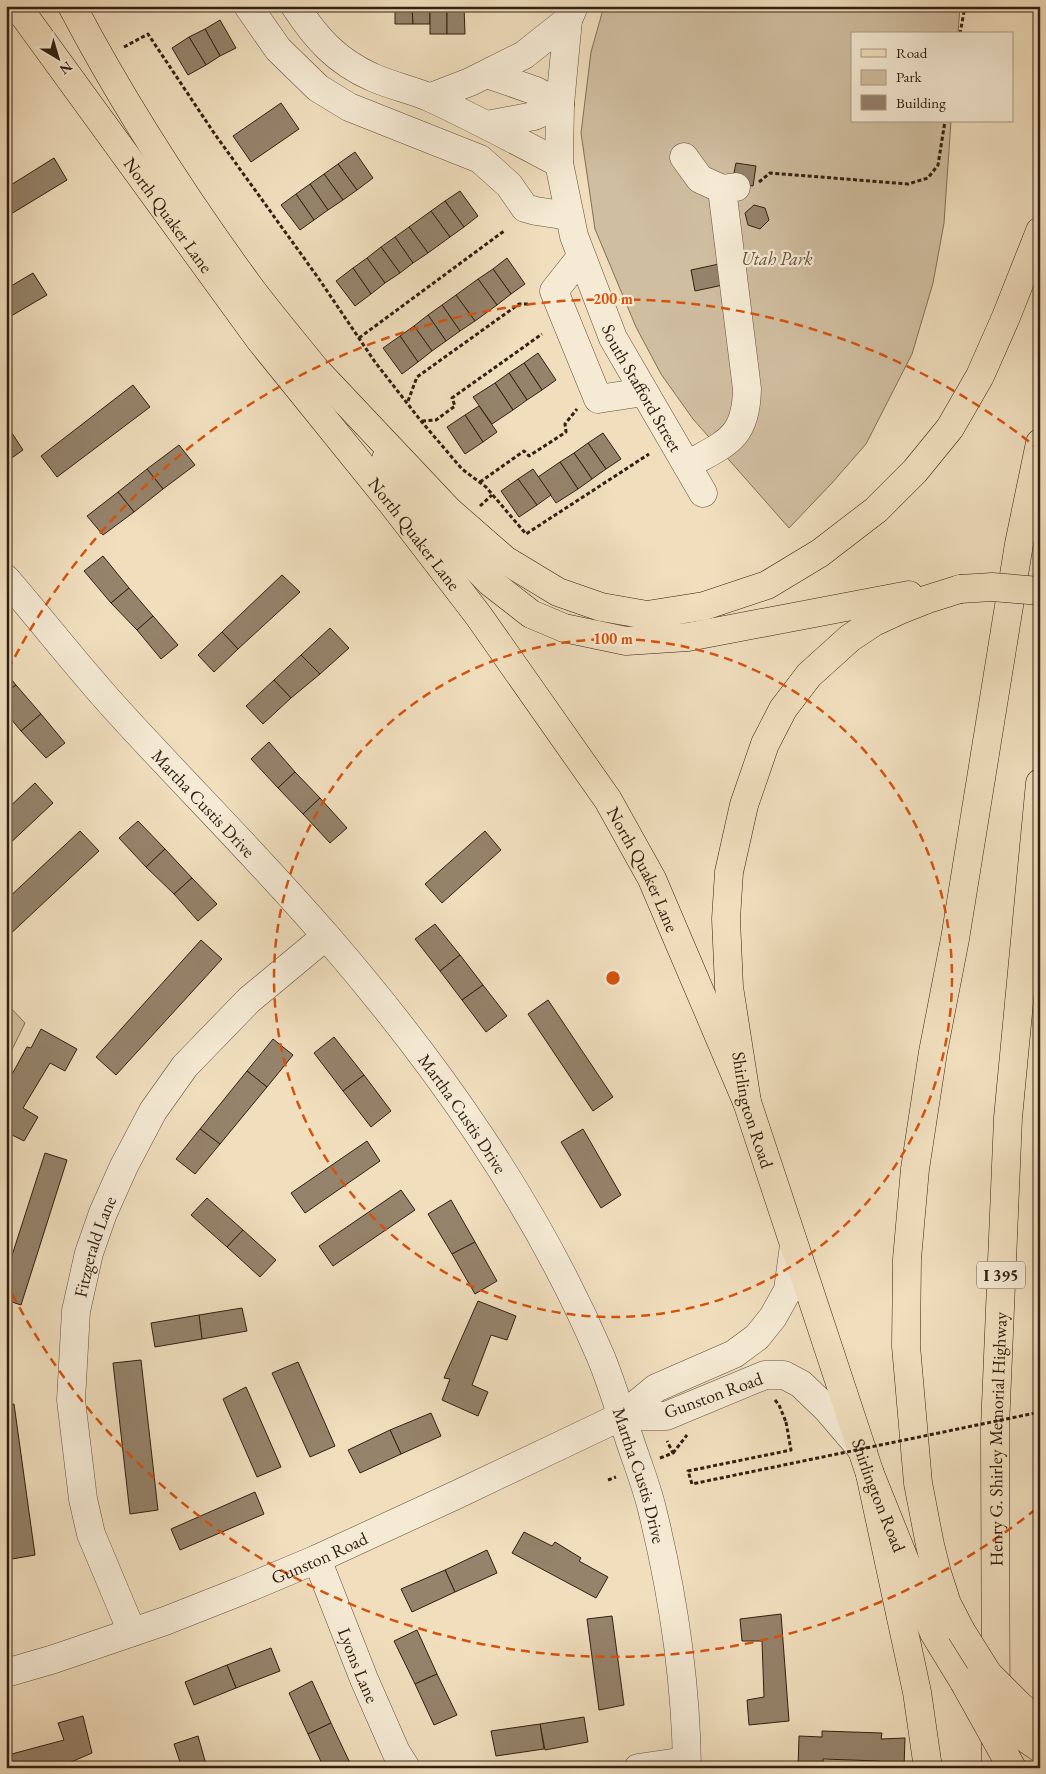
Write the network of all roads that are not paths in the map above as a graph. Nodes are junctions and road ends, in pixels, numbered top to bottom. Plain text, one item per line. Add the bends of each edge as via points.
1 (17, 6) edge
2 (72, 6) edge
3 (248, 6) edge
4 (295, 6) edge
5 (571, 13) edge
6 (487, 74) junction
7 (431, 98) junction
8 (560, 104) junction
9 (487, 125) junction
10 (428, 139) junction
11 (684, 157) dead end
12 (559, 163) junction
13 (569, 216) junction
14 (1040, 231) edge
15 (581, 256) junction
16 (315, 369) junction
17 (644, 392) junction
18 (1040, 443) edge
19 (687, 465) junction
20 (703, 493) dead end
21 (6, 579) edge
22 (960, 589) junction
23 (1040, 591) edge
24 (1040, 783) edge
25 (326, 936) junction
26 (747, 1102) junction
27 (794, 1245) junction
28 (622, 1416) junction
29 (866, 1463) junction
30 (317, 1559) junction
31 (132, 1632) junction
32 (6, 1673) edge
33 (964, 1682) junction
34 (1040, 1722) edge
35 (1040, 1748) edge
36 (687, 1764) edge
37 (406, 1768) edge
38 (638, 1768) edge
39 (928, 1768) edge
40 (996, 1768) edge
41 (1012, 1768) edge

1 - 26 main road, North Quaker Lane via 260,340 478,615 608,800 652,879
2 - 16 main road, North Quaker Lane via 100,60 186,197 248,286
3 - 10 street via 278,49 318,88 349,107
4 - 7 street via 313,33 345,62 372,78
5 - 6 street via 524,55
5 - 8 street, South Stafford Street
6 - 7 street
6 - 8 street via 536,91
7 - 9 street
7 - 10 street
8 - 9 street via 534,116
8 - 12 street, South Stafford Street
9 - 12 street
10 - 13 street via 480,159 509,185 525,208
11 - 19 street via 700,179 729,188 747,389 747,406 740,428 724,444
12 - 13 street, South Stafford Street
13 - 15 street, South Stafford Street
14 - 16 main road via 980,376 950,428 916,471 876,510 820,554 767,585 704,606 647,615 601,606 558,592 505,560 449,511
15 - 17 street, South Stafford Street via 613,338
15 - 17 street via 554,291 598,399
16 - 22 main road, North Quaker Lane via 450,540 490,582 531,614 564,628 626,641 688,637 898,596
17 - 19 street, South Stafford Street
18 - 34 main road, bridge via 1019,544 915,1169 907,1259 906,1346 918,1483 930,1545 947,1604 988,1674
19 - 20 street, South Stafford Street
21 - 25 street, Martha Custis Drive via 113,706
22 - 23 main road, Shirlington Road, bridge via 992,587
22 - 26 main road, Shirlington Road via 900,610 850,638 809,675 783,709 765,744 744,805 729,872 726,919 729,987
24 - 40 main road, Henry G. Shirley Memorial Highway / I 395 via 1008,1118 995,1428
25 - 28 street, Martha Custis Drive via 438,1076 517,1195 585,1322
25 - 31 street, Fitzgerald Lane via 249,1000 185,1066 153,1111 124,1166 89,1253 76,1311 71,1400 73,1418 83,1499 91,1534
26 - 27 main road, Shirlington Road
27 - 28 street, Gunston Road via 788,1290 757,1337 734,1354 656,1388
27 - 29 main road, Shirlington Road
28 - 29 street, Gunston Road via 666,1416 765,1375 784,1376 801,1384 827,1409
28 - 30 street, Gunston Road
28 - 36 street, Martha Custis Drive via 652,1506 668,1582 685,1715
29 - 33 main road, Shirlington Road via 934,1633
29 - 39 main road via 917,1692
30 - 31 street, Gunston Road
30 - 37 street, Lyons Lane via 364,1680
31 - 32 street, Gunston Road
33 - 35 main road, Shirlington Road, bridge via 1010,1728
33 - 41 main road, bridge
36 - 38 street

